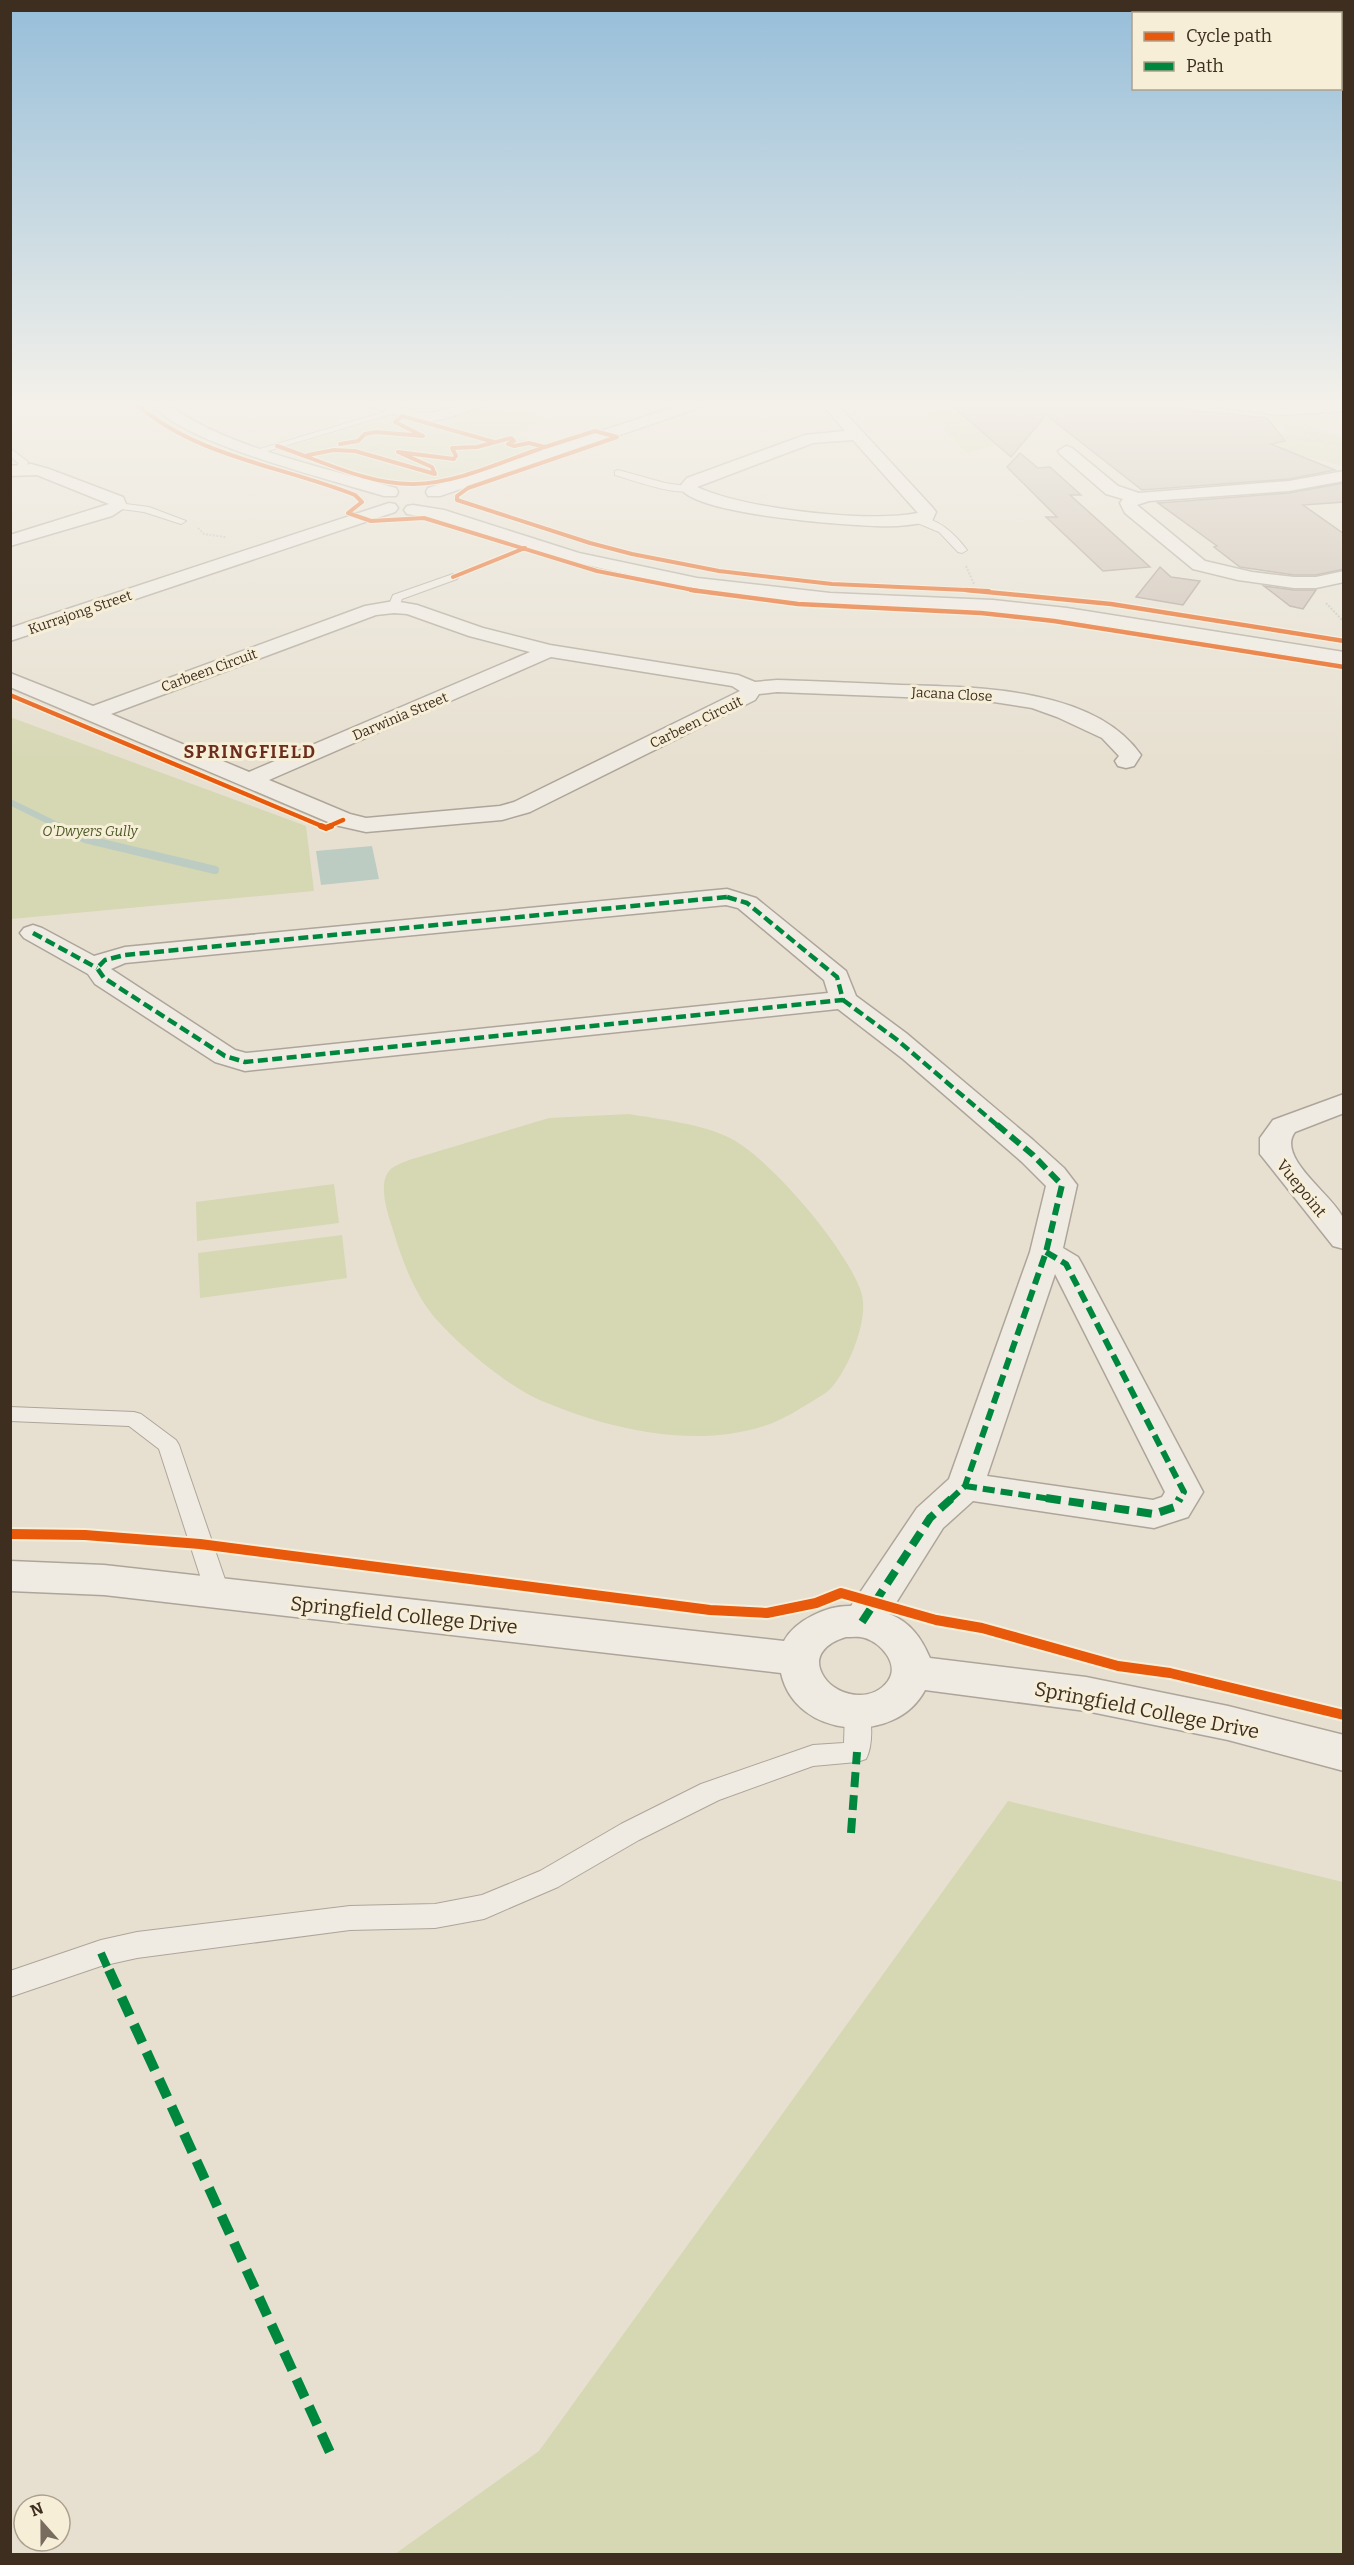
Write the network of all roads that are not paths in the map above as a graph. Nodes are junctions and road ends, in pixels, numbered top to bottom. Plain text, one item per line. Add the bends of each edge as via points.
1 (71, 523) edge
2 (325, 523) edge
3 (466, 523) edge
4 (505, 523) edge
5 (925, 523) edge
6 (1147, 523) edge
7 (10, 541) edge
8 (962, 550) dead end
9 (1344, 576) edge
10 (453, 577) dead end
11 (394, 607) junction
12 (10, 635) edge
13 (1344, 649) edge
14 (549, 651) junction
15 (1344, 658) edge
16 (10, 679) edge
17 (751, 689) junction
18 (92, 714) junction
19 (1126, 760) dead end
20 (250, 780) junction
21 (33, 933) dead end
22 (97, 968) junction
23 (843, 1000) junction
24 (1344, 1103) edge
25 (1344, 1239) edge
26 (1047, 1252) junction
27 (10, 1414) edge
28 (965, 1486) junction
29 (10, 1576) edge
30 (218, 1594) junction
31 (862, 1622) junction
32 (797, 1659) junction
33 (912, 1672) junction
34 (857, 1712) junction
35 (1344, 1753) edge
36 (10, 1983) edge

1 - 7 street
2 - 12 street, Kurrajong Street
3 - 15 street via 575,557 697,584 830,599 1067,614
4 - 13 street via 602,553 702,575 855,591 1048,602
5 - 8 lane via 943,530
6 - 9 street via 1199,566 1212,570 1293,582
10 - 11 lane via 398,597
11 - 14 street, Carbeen Circuit
11 - 18 street, Carbeen Circuit via 372,610
14 - 17 street, Carbeen Circuit via 738,681
14 - 20 street, Darwinia Street
16 - 18 street, Carbeen Circuit
17 - 19 street, Jacana Close via 777,686 981,694 1036,702 1110,733 1130,755
17 - 20 street, Carbeen Circuit via 748,696 522,807 502,813 366,825 343,820
18 - 20 street, Carbeen Circuit
21 - 22 street
22 - 23 street via 104,978 225,1056 245,1062
22 - 23 street via 105,960 125,955 727,897 753,907 837,977
23 - 26 street via 871,1018 1062,1185
24 - 25 street, Vuepoint via 1284,1126 1275,1138 1275,1154
26 - 28 street
26 - 28 street via 1066,1263 1184,1492 1175,1507 1154,1514
27 - 30 lane via 134,1419 168,1445
28 - 31 street via 930,1518
29 - 30 street, Springfield College Drive via 104,1580
30 - 32 street, Springfield College Drive
31 - 32 street via 832,1623 819,1629 800,1647
31 - 33 street via 885,1630 904,1645
32 - 34 street via 799,1674 820,1701
33 - 34 street via 901,1696 881,1707
33 - 35 street, Springfield College Drive via 1086,1694 1228,1723
34 - 36 lane via 857,1752 813,1756 710,1792 549,1879 484,1908 435,1916 350,1918 137,1945

